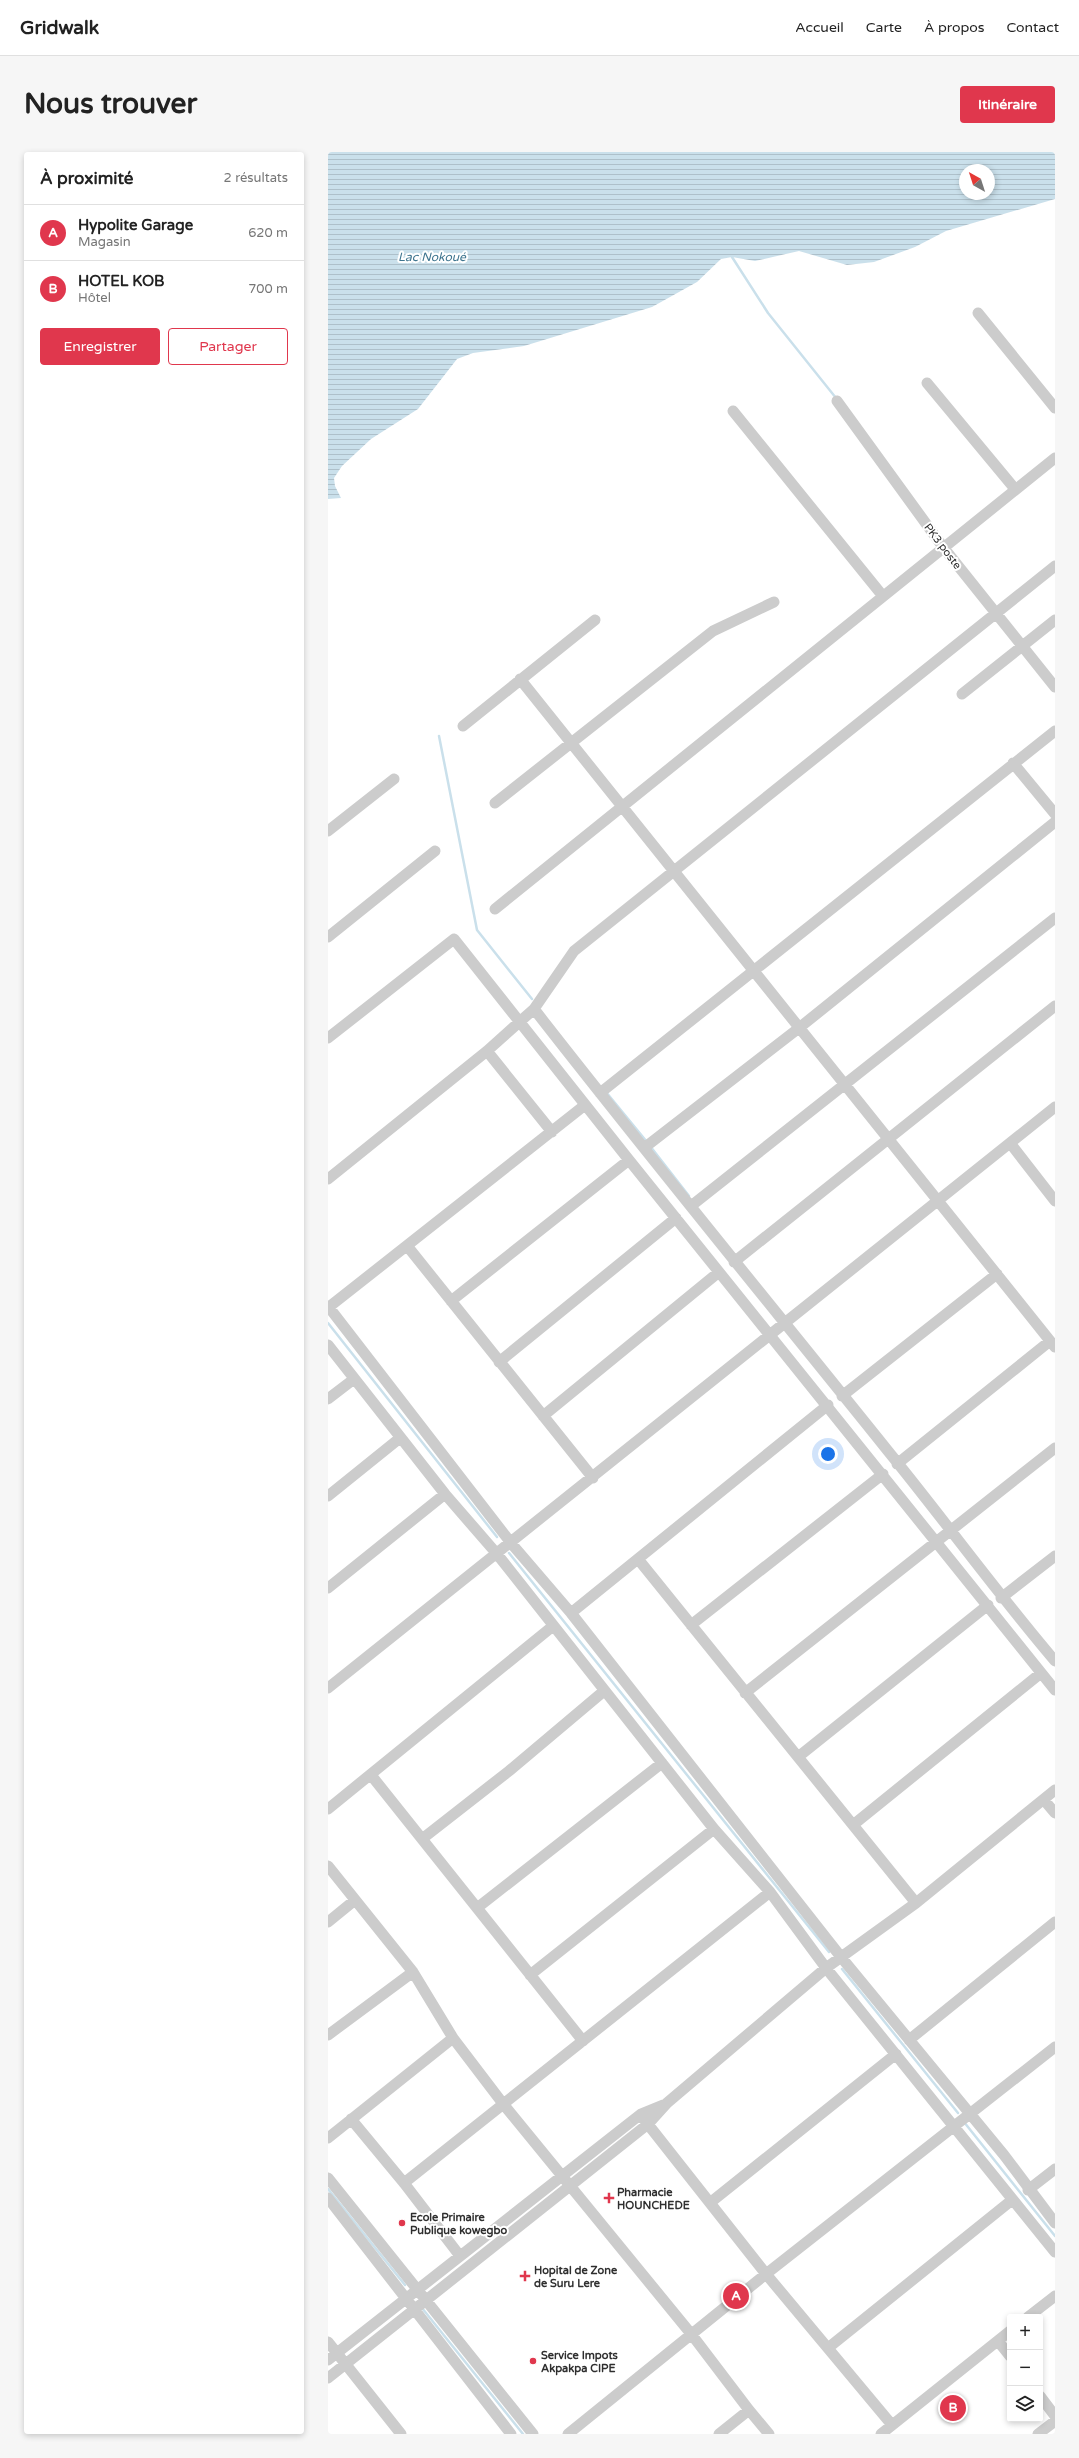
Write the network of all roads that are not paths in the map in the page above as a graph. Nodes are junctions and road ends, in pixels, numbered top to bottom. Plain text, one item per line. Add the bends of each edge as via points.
1 (978, 313) dead end
2 (927, 383) dead end
3 (837, 401) dead end
4 (1055, 408) edge
5 (733, 411) dead end
6 (1055, 458) edge
7 (1015, 490) junction
8 (943, 547) junction
9 (1055, 566) edge
10 (882, 595) junction
11 (774, 602) dead end
12 (995, 614) junction
13 (595, 620) dead end
14 (1055, 620) edge
15 (1021, 648) junction
16 (520, 680) junction
17 (1055, 687) edge
18 (962, 694) dead end
19 (463, 726) dead end
20 (1055, 731) edge
21 (572, 743) junction
22 (1013, 763) junction
23 (394, 779) dead end
24 (495, 804) dead end
25 (622, 806) junction
26 (1055, 814) edge
27 (1055, 822) edge
28 (328, 831) edge
29 (436, 851) dead end
30 (674, 872) junction
31 (495, 909) dead end
32 (1055, 918) edge
33 (328, 937) edge
34 (754, 971) junction
35 (1055, 1006) edge
36 (534, 1009) junction
37 (521, 1021) junction
38 (799, 1028) junction
39 (328, 1038) edge
40 (486, 1051) junction
41 (845, 1085) junction
42 (600, 1093) junction
43 (585, 1105) junction
44 (1055, 1107) edge
45 (552, 1132) junction
46 (888, 1138) junction
47 (1010, 1143) junction
48 (644, 1148) junction
49 (629, 1160) junction
50 (328, 1178) edge
51 (938, 1201) junction
52 (1055, 1201) edge
53 (691, 1206) junction
54 (676, 1218) junction
55 (408, 1247) junction
56 (734, 1262) junction
57 (719, 1272) junction
58 (997, 1274) junction
59 (451, 1301) junction
60 (328, 1307) edge
61 (784, 1323) junction
62 (770, 1333) junction
63 (1053, 1344) edge
64 (328, 1345) edge
65 (499, 1362) junction
66 (354, 1378) junction
67 (842, 1396) junction
68 (328, 1399) edge
69 (828, 1405) junction
70 (543, 1416) junction
71 (400, 1438) junction
72 (1055, 1448) edge
73 (889, 1452) junction
74 (874, 1464) junction
75 (898, 1464) junction
76 (884, 1474) junction
77 (593, 1478) junction
78 (445, 1494) junction
79 (328, 1496) edge
80 (950, 1530) junction
81 (936, 1540) junction
82 (511, 1543) junction
83 (497, 1554) junction
84 (1055, 1556) edge
85 (638, 1559) junction
86 (328, 1588) edge
87 (1001, 1598) junction
88 (988, 1605) junction
89 (571, 1613) junction
90 (691, 1625) junction
91 (553, 1626) junction
92 (1055, 1662) edge
93 (1041, 1673) junction
94 (328, 1688) edge
95 (1055, 1690) edge
96 (604, 1691) junction
97 (745, 1692) junction
98 (798, 1757) junction
99 (662, 1763) junction
100 (371, 1775) junction
101 (1055, 1790) edge
102 (1044, 1800) junction
103 (328, 1810) edge
104 (1055, 1813) edge
105 (853, 1825) junction
106 (714, 1829) junction
107 (422, 1840) junction
108 (328, 1866) edge
109 (770, 1892) junction
110 (355, 1900) junction
111 (916, 1902) junction
112 (477, 1908) junction
113 (328, 1922) edge
114 (1055, 1922) edge
115 (841, 1957) junction
116 (826, 1968) junction
117 (413, 1972) junction
118 (530, 1974) junction
119 (328, 2035) edge
120 (453, 2038) junction
121 (909, 2040) junction
122 (583, 2041) junction
123 (1055, 2047) edge
124 (896, 2054) junction
125 (667, 2103) junction
126 (504, 2105) junction
127 (641, 2114) junction
128 (970, 2114) junction
129 (351, 2119) junction
130 (648, 2124) junction
131 (954, 2126) junction
132 (328, 2138) edge
133 (1055, 2169) edge
134 (563, 2176) junction
135 (328, 2178) edge
136 (404, 2183) junction
137 (570, 2186) junction
138 (1028, 2190) junction
139 (328, 2198) edge
140 (1012, 2200) junction
141 (710, 2202) junction
142 (1055, 2223) edge
143 (1055, 2252) edge
144 (460, 2256) junction
145 (766, 2274) junction
146 (419, 2289) junction
147 (1055, 2296) edge
148 (406, 2298) junction
149 (427, 2301) junction
150 (414, 2310) junction
151 (1032, 2314) edge
152 (1007, 2334) edge
153 (692, 2335) junction
154 (998, 2341) junction
155 (328, 2342) edge
156 (828, 2348) junction
157 (1007, 2352) edge
158 (332, 2356) edge
159 (345, 2364) junction
160 (328, 2378) edge
161 (1043, 2400) edge
162 (749, 2410) junction
163 (1055, 2416) edge
164 (1055, 2421) edge
165 (892, 2425) junction
166 (401, 2434) edge
167 (511, 2434) edge
168 (533, 2434) edge
169 (568, 2434) edge
170 (720, 2434) edge
171 (770, 2434) edge
172 (881, 2434) edge
173 (1038, 2434) edge

1 - 4 street
2 - 7 street
3 - 8 street, PK3 poste
5 - 10 street
6 - 7 street
7 - 8 street
8 - 10 street
8 - 12 street, PK3 poste
9 - 12 street
10 - 25 street
11 - 21 street via 713,631
12 - 15 street, PK3 poste
12 - 30 street
13 - 16 street
14 - 15 street
15 - 17 street, PK3 poste
15 - 18 street
16 - 19 street
16 - 21 street
20 - 22 street
21 - 24 street
21 - 25 street
22 - 26 street
22 - 34 street
23 - 28 street
25 - 30 street
25 - 31 street
27 - 38 street
29 - 33 street
30 - 34 street
30 - 36 street via 574,951
32 - 41 street
34 - 38 street
34 - 42 street
35 - 46 street
36 - 37 street
36 - 42 street
37 - 39 street via 454,939
37 - 40 street
37 - 43 street
38 - 41 street
38 - 48 street
40 - 45 street
40 - 50 street
41 - 46 street
41 - 53 street
42 - 48 street
43 - 45 street
43 - 49 street
44 - 47 street
45 - 55 street
46 - 51 street
46 - 56 street
47 - 51 street
47 - 52 street
48 - 53 street
49 - 54 street
49 - 59 street
51 - 58 street
51 - 61 street
53 - 56 street
54 - 57 street
54 - 65 street
55 - 59 street
55 - 60 street
56 - 61 street
57 - 62 street
57 - 70 street
58 - 63 street
58 - 67 street
59 - 65 street
60 - 82 street
61 - 62 street
61 - 67 street
62 - 69 street
62 - 77 street
63 - 75 street
64 - 66 street
65 - 70 street
66 - 68 street
66 - 71 street
67 - 73 street
69 - 74 street
69 - 85 street
70 - 77 street
71 - 78 street
71 - 79 street
72 - 80 street
73 - 74 street
73 - 75 street
74 - 76 street
75 - 80 street
76 - 81 street
76 - 90 street
77 - 82 street
78 - 83 street
78 - 86 street
80 - 81 street
80 - 87 street
81 - 88 street
81 - 97 street
82 - 83 street
82 - 89 street
83 - 91 street
83 - 94 street
84 - 87 street
85 - 89 street
85 - 90 street
87 - 92 street
88 - 93 street
88 - 98 street
89 - 115 street
90 - 97 street
91 - 96 street
91 - 100 street
93 - 95 street
93 - 105 street
96 - 99 street
96 - 107 street
97 - 98 street
98 - 105 street
99 - 106 street
99 - 112 street
100 - 103 street
100 - 107 street
101 - 102 street
102 - 104 street
102 - 111 street
105 - 111 street
106 - 109 street
106 - 118 street
107 - 112 street
108 - 110 street
109 - 116 street
109 - 122 street
110 - 113 street
110 - 117 street
111 - 115 street
112 - 118 street
114 - 121 street
115 - 116 street
115 - 121 street
116 - 124 street
116 - 125 street
117 - 119 street
117 - 120 street
118 - 122 street
120 - 126 street
120 - 129 street
121 - 128 street
122 - 126 street
123 - 128 street
124 - 131 street
124 - 141 street
125 - 127 street
125 - 130 street
126 - 134 street
126 - 136 street
127 - 130 street
127 - 134 street
128 - 131 street
128 - 138 street via 1004,2155
129 - 132 street
129 - 136 street
130 - 137 street
130 - 141 street
131 - 140 street
131 - 145 street
133 - 138 street
134 - 137 street
134 - 144 street
135 - 146 street
136 - 144 street
137 - 149 street
137 - 153 street
138 - 142 street
139 - 148 street
140 - 143 street
140 - 156 street
141 - 145 street
144 - 146 street
145 - 153 street
145 - 156 street
146 - 148 street
146 - 149 street
147 - 151 street
148 - 150 street
148 - 158 street
149 - 150 street
149 - 168 street
150 - 159 street
150 - 167 street
152 - 154 street
153 - 162 street
153 - 169 street
154 - 157 street
154 - 165 street
155 - 158 street
156 - 165 street
158 - 159 street
159 - 160 street
159 - 166 street
161 - 163 street
162 - 170 street
162 - 171 street
164 - 173 street
165 - 172 street

